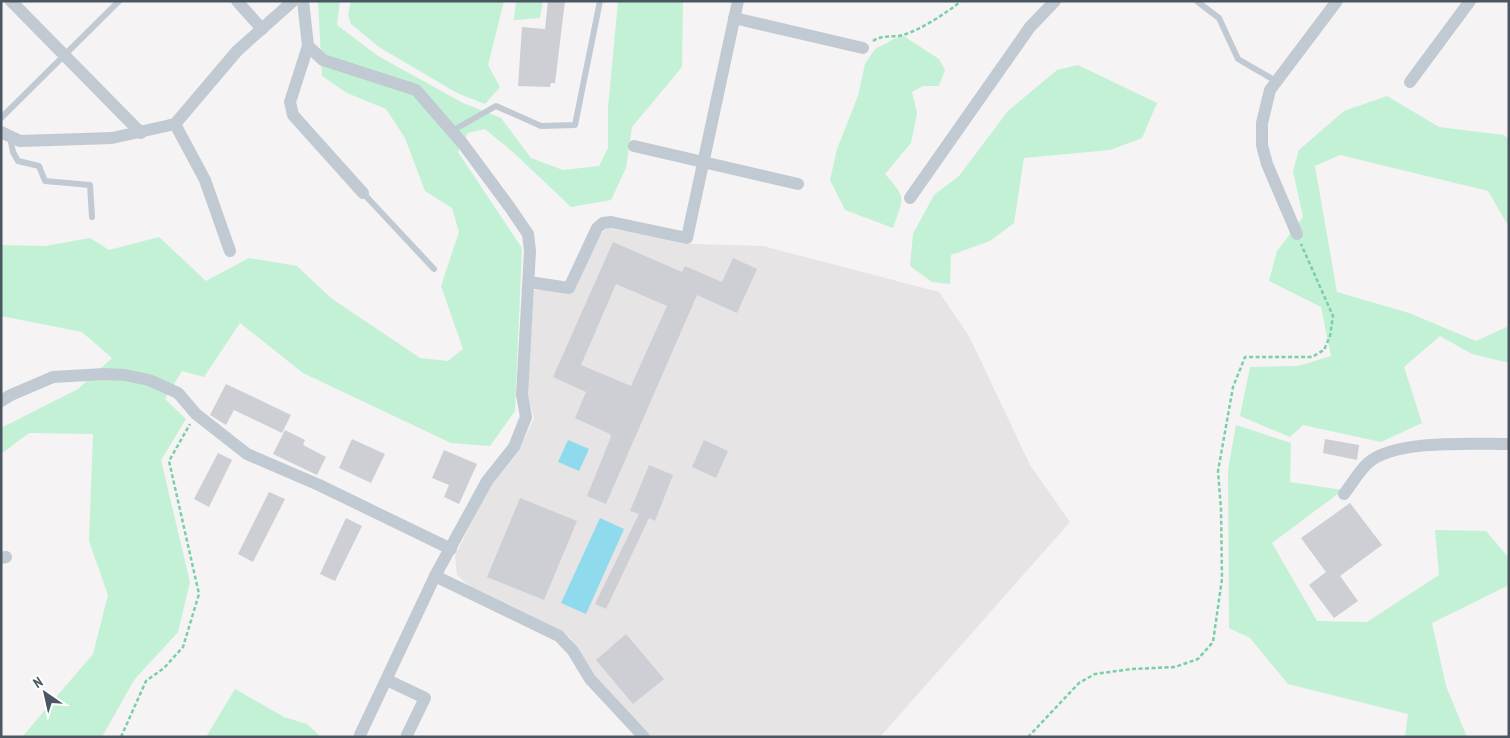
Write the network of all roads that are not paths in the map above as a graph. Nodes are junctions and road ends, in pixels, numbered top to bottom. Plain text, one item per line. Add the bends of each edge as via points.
1 (11, 1) edge
2 (119, 1) edge
3 (236, 1) edge
4 (293, 1) edge
5 (303, 1) edge
6 (600, 1) edge
7 (738, 1) edge
8 (1055, 1) edge
9 (1337, 1) edge
10 (1470, 1) edge
11 (1198, 2) edge
12 (734, 18) junction
13 (262, 29) junction
14 (308, 46) junction
15 (864, 48) road end
16 (66, 54) junction
17 (1276, 81) junction
18 (1410, 82) dead end
19 (1, 118) edge
20 (175, 124) junction
21 (452, 131) junction
22 (141, 132) junction
23 (6, 134) edge
24 (634, 146) dead end
25 (704, 162) junction
26 (798, 184) dead end
27 (363, 193) joint
28 (910, 198) dead end
29 (92, 216) dead end
30 (1297, 234) road end
31 (230, 251) dead end
32 (434, 269) dead end
33 (529, 282) junction
34 (1, 401) edge
35 (1509, 444) edge
36 (1344, 494) dead end
37 (451, 549) junction
38 (435, 576) junction
39 (387, 680) junction
40 (360, 735) dead end
41 (407, 735) dead end
42 (644, 737) edge

1 - 16 street
2 - 16 lane
3 - 13 street
4 - 13 street
5 - 14 street
6 - 21 lane via 575,125 541,126 496,106
7 - 12 street
8 - 28 street via 1030,27
9 - 17 street
10 - 18 street
11 - 17 lane via 1220,18 1238,59
12 - 15 street
12 - 25 street
13 - 20 street via 237,51
14 - 21 street via 324,60 416,90
14 - 27 street via 290,102 293,116
16 - 19 lane
16 - 22 street
17 - 30 street via 1270,90 1262,124 1262,145
20 - 22 street
20 - 31 street via 205,180
21 - 33 street via 528,234
22 - 23 street via 112,138 20,141
23 - 29 lane via 18,161 39,166 45,181 90,185
24 - 25 street
25 - 26 street
25 - 33 street via 688,238 603,223 593,234 569,288
27 - 32 lane
33 - 37 street via 522,395 526,417 514,447 487,481
34 - 37 street via 53,377 125,375 149,380 178,393 196,414 247,454
35 - 36 street via 1416,445 1386,454 1368,462
37 - 38 street
38 - 39 street
38 - 42 street via 560,636 590,679
39 - 40 street
39 - 41 street via 425,698

